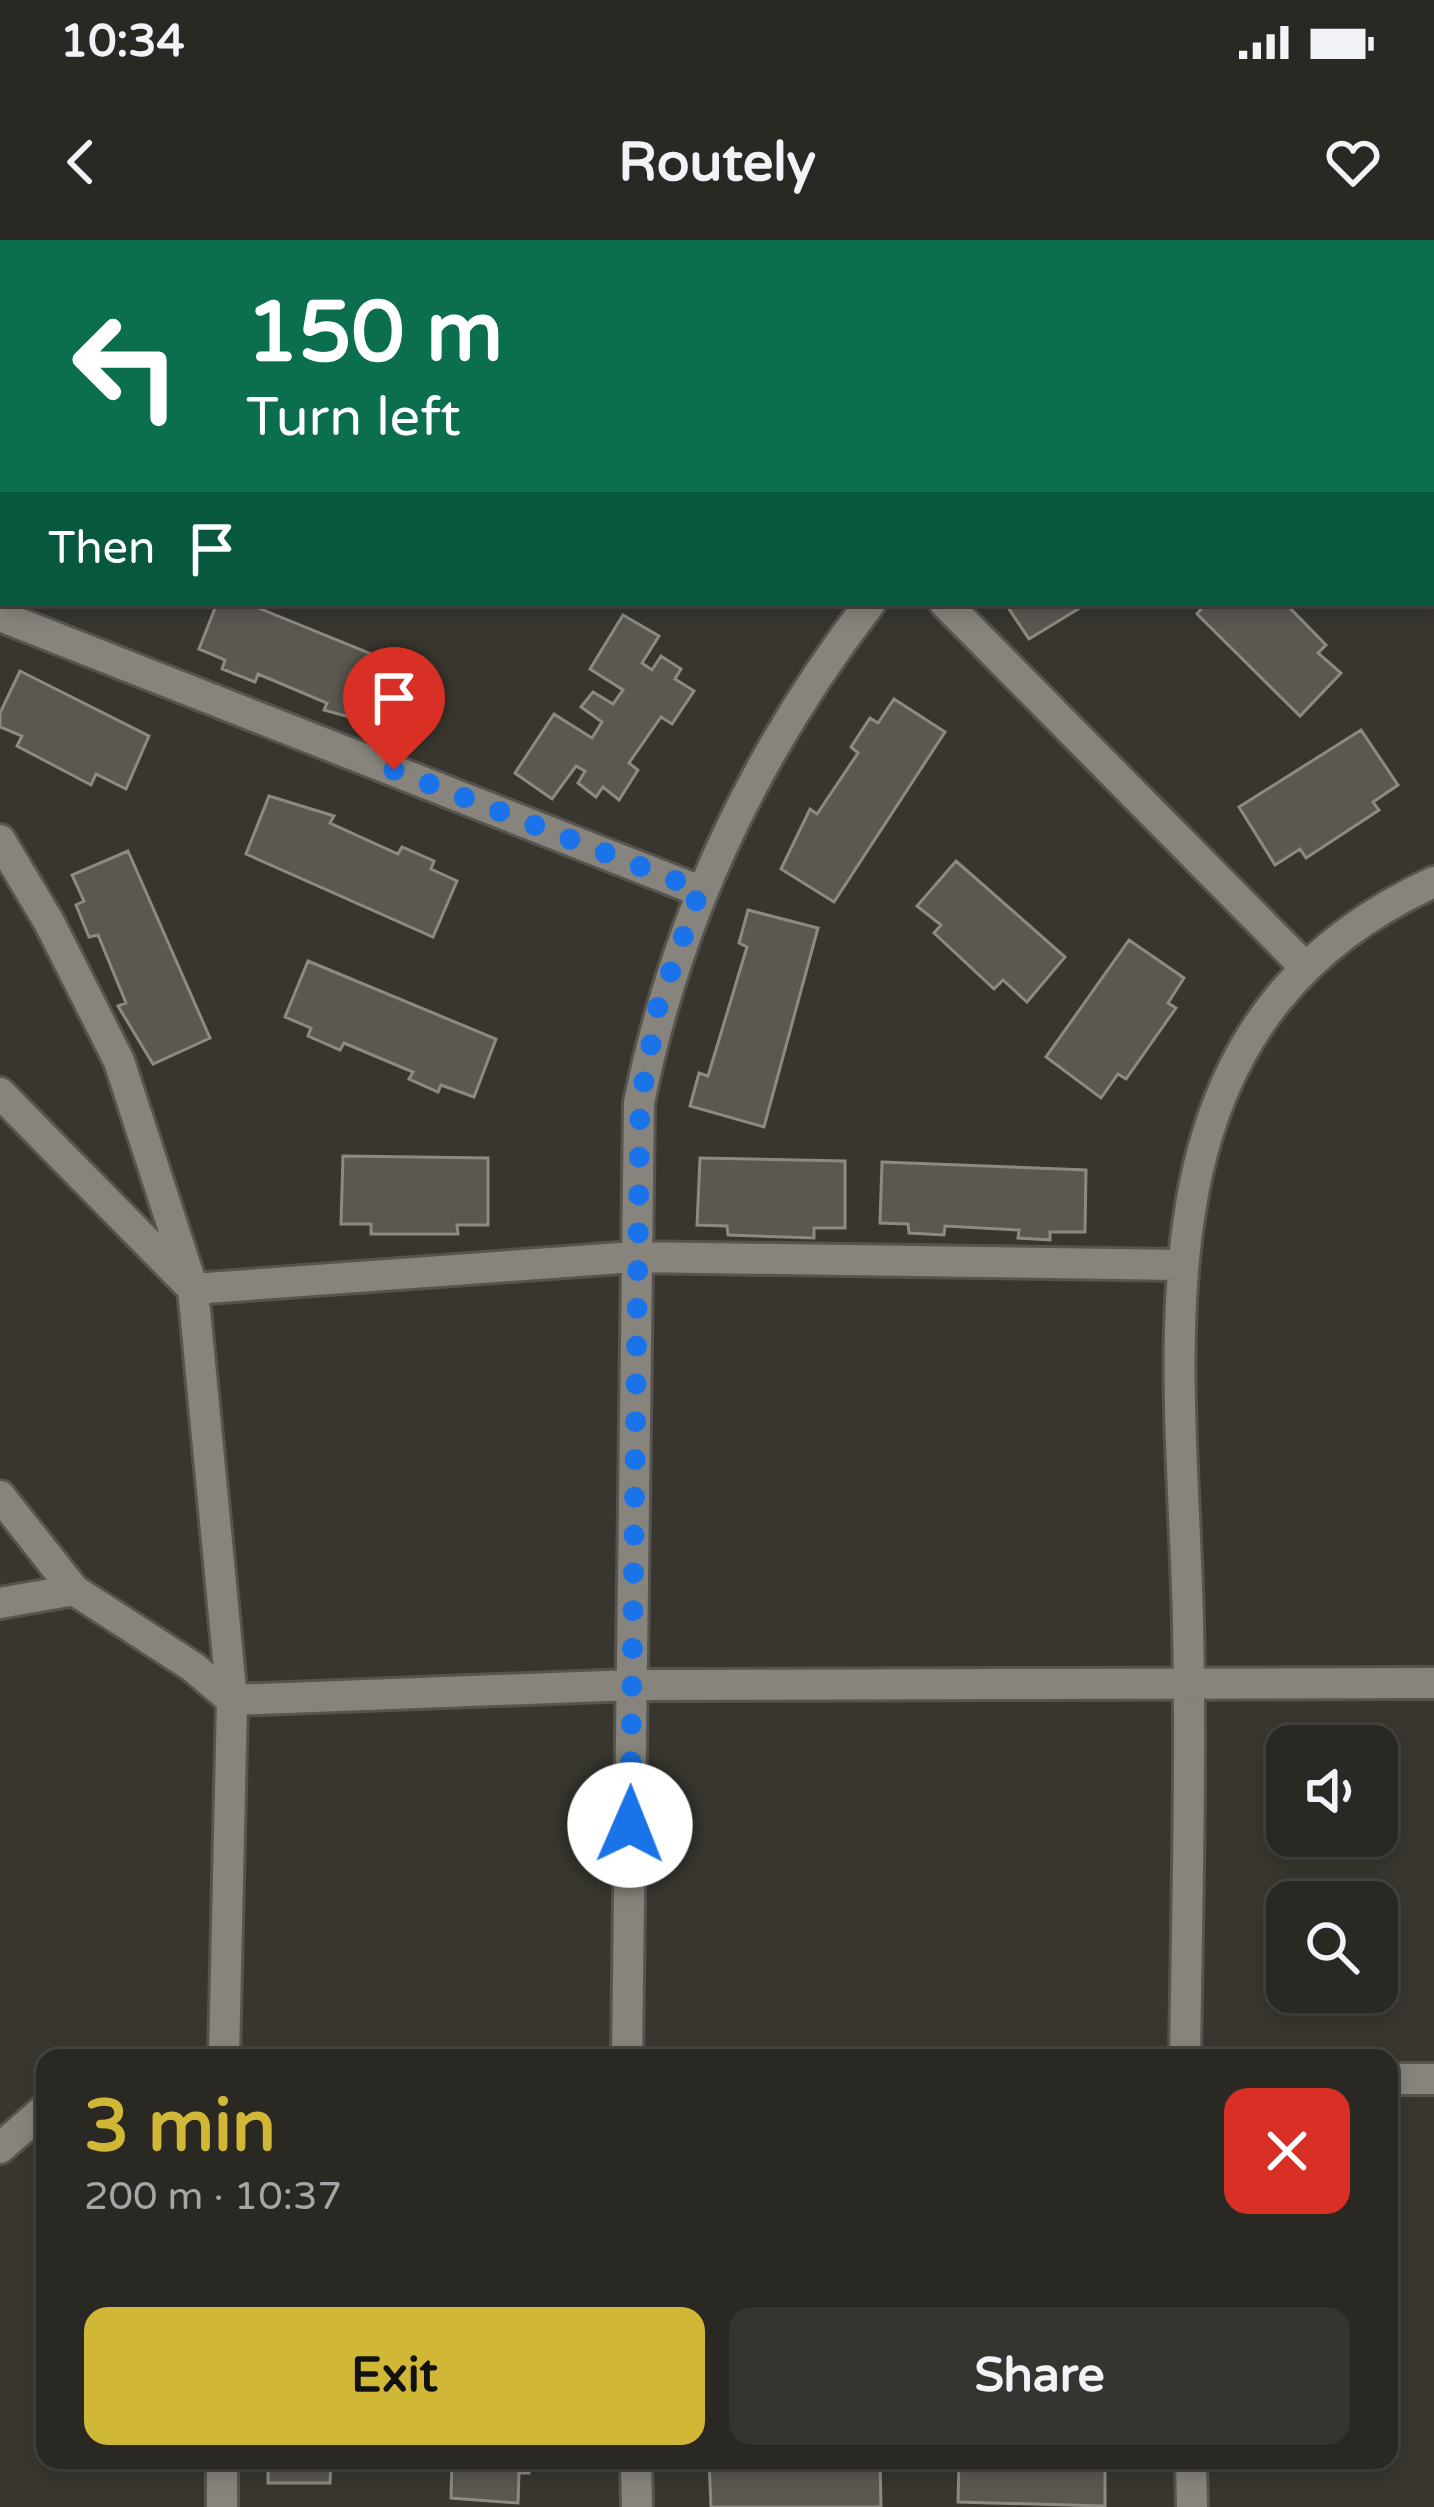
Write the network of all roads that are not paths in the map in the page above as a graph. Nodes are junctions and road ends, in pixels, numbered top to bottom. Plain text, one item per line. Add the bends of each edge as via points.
1 (868, 606) edge
2 (948, 606) edge
3 (0, 616) edge
4 (0, 840) edge
5 (1434, 882) edge
6 (700, 890) junction
7 (1305, 967) junction
8 (0, 1093) edge
9 (634, 1257) junction
10 (1181, 1264) junction
11 (193, 1289) junction
12 (0, 1496) edge
13 (74, 1590) junction
14 (0, 1603) edge
15 (1434, 1683) edge
16 (632, 1684) junction
17 (1189, 1685) junction
18 (232, 1700) junction
19 (224, 2049) edge
20 (627, 2049) edge
21 (1185, 2049) edge
22 (1398, 2079) edge
23 (1434, 2079) edge
24 (36, 2117) edge
25 (0, 2148) edge
26 (222, 2469) edge
27 (636, 2469) edge
28 (1191, 2469) edge
29 (222, 2507) edge
30 (637, 2507) edge
31 (1192, 2507) edge

1 - 6 street via 742,800
2 - 7 street
3 - 6 street
4 - 11 street via 119,1061
5 - 7 street via 1387,904
6 - 9 street via 658,1007 640,1103
7 - 10 street via 1247,1038 1221,1092 1192,1180
8 - 11 street
9 - 10 street
9 - 11 street
9 - 16 street
10 - 17 street
11 - 18 street
12 - 13 street
13 - 14 street
13 - 18 street
15 - 17 street
16 - 17 street
16 - 18 street
16 - 20 street
17 - 21 street
18 - 19 street
22 - 23 street
24 - 25 street
26 - 29 street
27 - 30 street
28 - 31 street

